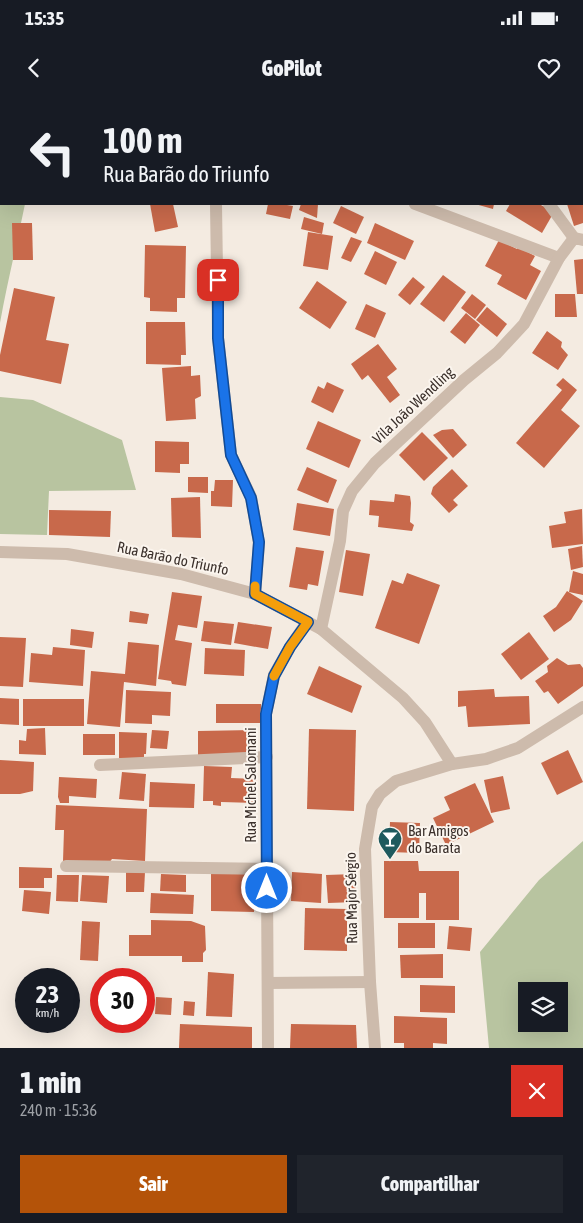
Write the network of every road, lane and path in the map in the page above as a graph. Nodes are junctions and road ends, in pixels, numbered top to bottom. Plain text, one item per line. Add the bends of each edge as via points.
1 (216, 205) edge
2 (418, 205) edge
3 (550, 205) edge
4 (579, 239) edge
5 (559, 258) junction
6 (0, 552) edge
7 (255, 594) junction
8 (308, 622) junction
9 (321, 629) junction
10 (583, 708) edge
11 (267, 757) junction
12 (452, 764) junction
13 (100, 765) dead end
14 (66, 866) dead end
15 (267, 869) junction
16 (370, 982) junction
17 (268, 983) junction
18 (268, 1048) edge
19 (375, 1048) edge

1 - 7 street via 218,338 231,455 251,498 259,542
2 - 5 street
3 - 4 street
4 - 5 street, Vila João Wendling
5 - 9 street, Vila João Wendling via 524,324 497,353 374,463 352,492 343,511 340,541
6 - 7 street, Rua Barão do Triunfo via 68,554 181,574
7 - 8 street, Rua Barão do Triunfo
8 - 9 street, Rua Barão do Triunfo
8 - 11 street, Rua Michel Salomani via 274,676 266,714
9 - 12 street, Rua Barão do Triunfo via 403,698 425,722
10 - 12 street, Rua Major Sérgio via 518,748 486,759
11 - 13 street
11 - 15 street, Rua Michel Salomani
12 - 16 street, Rua Major Sérgio via 396,781 380,794 372,807 365,849
14 - 15 street
15 - 17 street, Rua Michel Salomani
16 - 17 street
16 - 19 street, Rua Major Sérgio
17 - 18 street, Rua Michel Salomani

